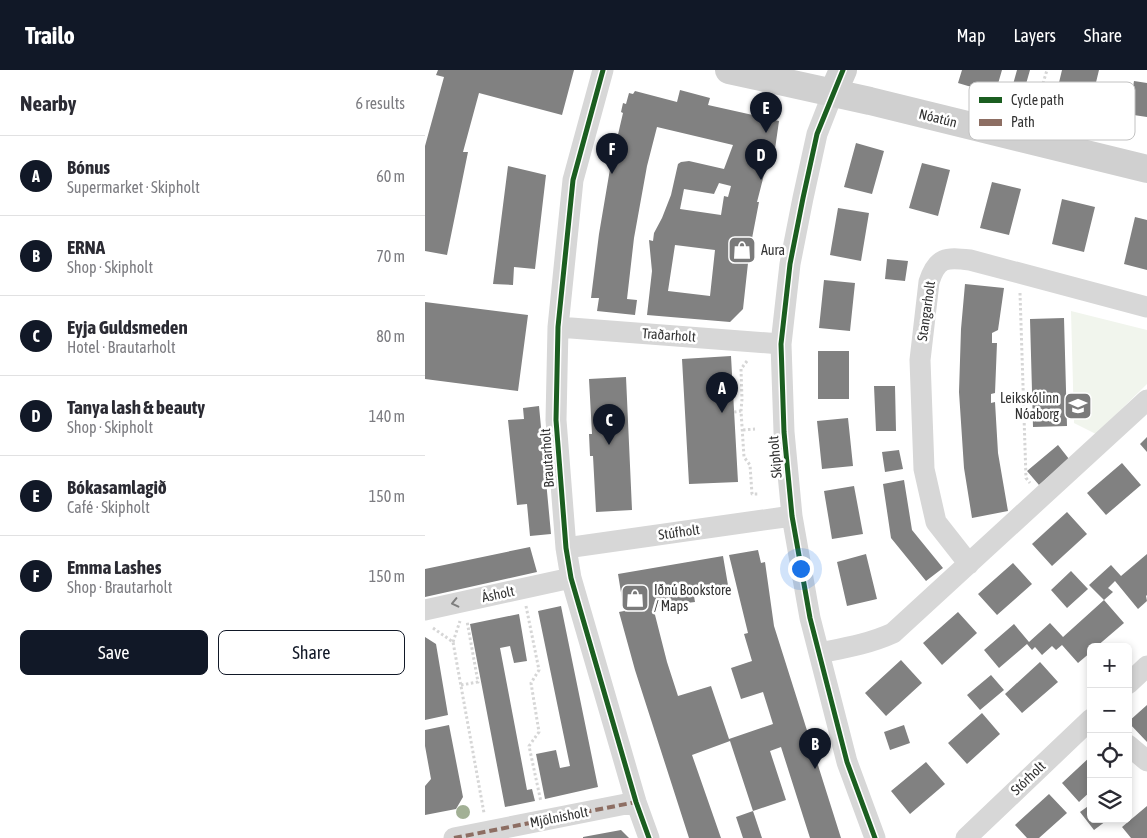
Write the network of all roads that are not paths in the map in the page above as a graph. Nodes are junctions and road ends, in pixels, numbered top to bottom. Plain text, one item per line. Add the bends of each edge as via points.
1 (603, 70) edge
2 (729, 70) edge
3 (838, 81) edge
4 (969, 119) edge
5 (1043, 140) edge
6 (1147, 170) edge
7 (1147, 307) edge
8 (557, 327) junction
9 (781, 344) junction
10 (1147, 400) edge
11 (792, 516) junction
12 (566, 548) junction
13 (969, 564) junction
14 (571, 578) junction
15 (425, 610) edge
16 (819, 653) junction
17 (1147, 666) edge
18 (1132, 680) edge
19 (1087, 722) edge
20 (1132, 748) edge
21 (1147, 761) edge
22 (636, 802) junction
23 (488, 835) edge
24 (453, 838) edge
25 (649, 838) edge
26 (875, 838) edge
27 (966, 838) edge

1 - 8 street, Brautarholt via 573,180
2 - 3 street, Nóatún
3 - 4 street, Nóatún
3 - 9 street, Skipholt via 817,134 803,198 790,264
5 - 6 street, Nóatún
7 - 13 street, Stangarholt via 970,260 946,259 933,271 920,360 924,469 937,522
8 - 9 street, Traðarholt
8 - 12 street, Brautarholt via 556,420
9 - 11 street, Skipholt via 784,432
10 - 13 street
11 - 12 street, Stúfholt
11 - 16 street, Skipholt
12 - 14 street, Brautarholt
13 - 16 street via 893,633 877,641
14 -> 15 street, Ásholt
14 - 22 street, Brautarholt
16 - 26 street, Skipholt via 847,762
17 - 18 street
19 - 27 street, Stórholt
20 - 21 street
22 - 23 street, Mjölnisholt
22 - 25 street, Brautarholt
23 - 24 street, Mjölnisholt

